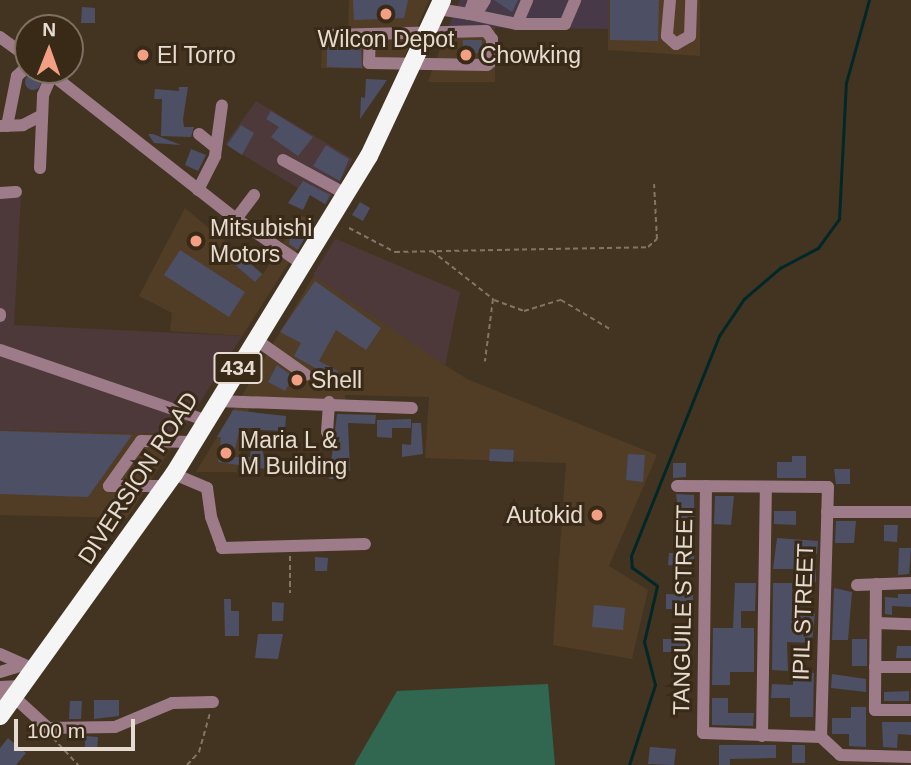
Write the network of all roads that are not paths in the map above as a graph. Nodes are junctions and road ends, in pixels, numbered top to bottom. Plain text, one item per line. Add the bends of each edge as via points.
1 (474, 0) edge
2 (485, 0) edge
3 (527, 0) edge
4 (575, 0) edge
5 (691, 0) edge
6 (666, 2) edge
7 (440, 4) edge
8 (469, 14) junction
9 (517, 24) junction
10 (330, 35) dead end
11 (370, 35) junction
12 (426, 35) junction
13 (413, 64) junction
14 (15, 84) edge
15 (46, 84) edge
16 (64, 84) edge
17 (222, 105) dead end
18 (41, 116) junction
19 (4, 126) edge
20 (199, 134) dead end
21 (216, 148) junction
22 (283, 160) dead end
23 (40, 168) dead end
24 (198, 190) junction
25 (16, 192) dead end
26 (0, 193) edge
27 (346, 194) junction
28 (254, 195) dead end
29 (236, 219) junction
30 (302, 263) junction
31 (255, 339) junction
32 (0, 350) edge
33 (306, 375) dead end
34 (218, 401) junction
35 (329, 402) junction
36 (412, 408) dead end
37 (206, 421) junction
38 (327, 432) dead end
39 (194, 442) junction
40 (171, 480) junction
41 (677, 486) dead end
42 (706, 486) junction
43 (766, 487) junction
44 (827, 512) junction
45 (911, 512) edge
46 (365, 544) dead end
47 (911, 583) edge
48 (876, 584) junction
49 (857, 585) dead end
50 (876, 623) junction
51 (911, 624) edge
52 (0, 654) edge
53 (28, 667) junction
54 (875, 667) junction
55 (911, 667) edge
56 (0, 672) edge
57 (9, 692) edge
58 (213, 702) road end
59 (911, 710) edge
60 (0, 716) edge
61 (762, 736) junction
62 (821, 737) junction
63 (911, 757) edge
64 (839, 760) edge
65 (878, 761) edge

1 - 8 street
2 - 8 street via 478,11
3 - 9 street
4 - 9 street via 565,24
5 - 6 street via 690,36 683,44 667,36
7 - 8 street
7 - 12 highway, DIVERSION ROAD / 434
8 - 9 street
10 - 11 street
11 - 12 street
11 - 13 street via 369,63
12 - 13 highway, DIVERSION ROAD / 434
12 - 13 street via 486,31 492,39 492,61 487,65
13 - 27 highway, DIVERSION ROAD / 434 via 389,119
14 - 19 street
15 - 18 street
16 - 24 street
17 - 21 street
18 - 19 street via 23,125
18 - 23 street
20 - 21 street
21 - 24 street
22 - 27 street
24 - 29 street
25 - 26 street
27 - 30 highway, DIVERSION ROAD / 434
28 - 29 street
29 - 30 street
30 - 31 highway, DIVERSION ROAD / 434
31 - 33 street
31 - 34 highway, DIVERSION ROAD / 434
32 - 37 street
34 - 35 street
34 - 37 highway, DIVERSION ROAD / 434
35 - 36 street
35 - 38 street
37 - 39 highway, DIVERSION ROAD / 434
39 - 40 highway, DIVERSION ROAD / 434
39 - 40 street via 141,442 109,486
40 - 46 street via 208,488 211,517 222,548
40 - 53 highway, DIVERSION ROAD / 434
41 - 42 street
42 - 43 street
42 - 61 street, TANGUILE STREET via 703,733
43 - 44 street, IPIL STREET via 828,487
43 - 61 street
44 - 45 street
44 - 62 street, IPIL STREET
47 - 48 street
48 - 49 street
48 - 50 street
50 - 51 street
50 - 54 street
52 - 53 street
53 - 56 street
53 - 57 highway, DIVERSION ROAD / 434
54 - 55 street
54 - 59 street via 875,710
57 - 58 street via 48,728 115,727 172,703
57 - 60 highway, DIVERSION ROAD / 434
61 - 62 street
62 - 64 street
63 - 65 street
64 - 65 street

